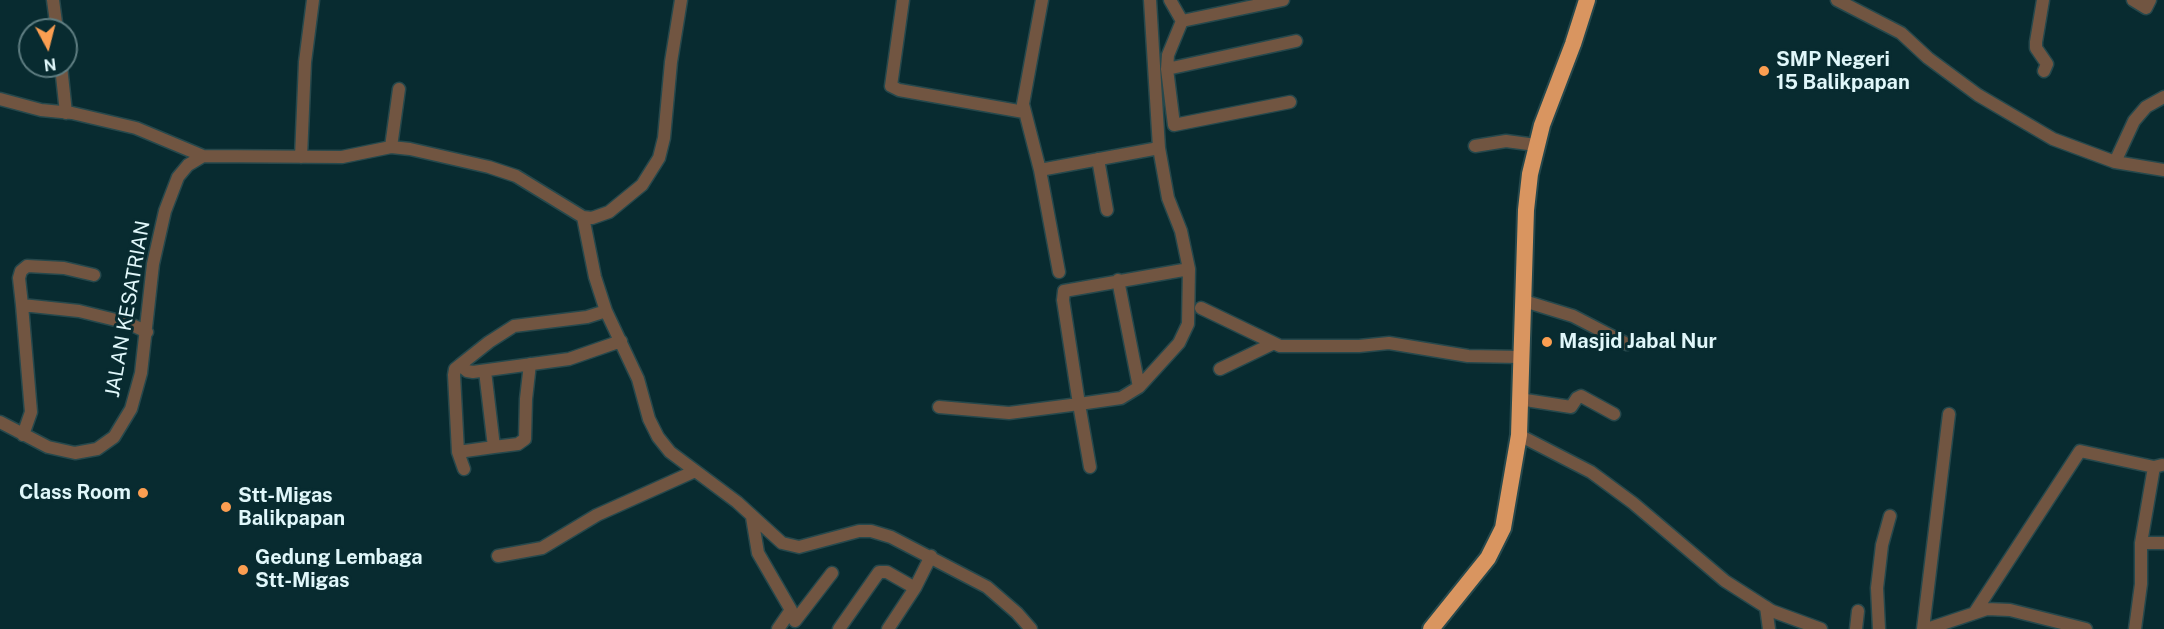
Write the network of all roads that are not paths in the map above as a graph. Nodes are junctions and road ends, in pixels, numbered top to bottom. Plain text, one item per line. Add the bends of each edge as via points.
1 (53, 0) edge
2 (313, 0) edge
3 (681, 0) edge
4 (903, 0) edge
5 (1042, 0) edge
6 (1149, 0) edge
7 (1170, 0) edge
8 (1283, 0) edge
9 (1587, 0) edge
10 (1837, 0) edge
11 (2043, 0) edge
12 (2133, 0) edge
13 (2150, 0) edge
14 (55, 18) edge
15 (1182, 21) junction
16 (1296, 41) dead end
17 (1167, 69) junction
18 (2044, 71) dead end
19 (63, 78) edge
20 (399, 89) dead end
21 (2164, 97) edge
22 (0, 99) edge
23 (1290, 102) dead end
24 (1024, 112) junction
25 (66, 113) junction
26 (1536, 145) junction
27 (1475, 146) dead end
28 (391, 147) junction
29 (1159, 148) junction
30 (204, 156) junction
31 (301, 157) junction
32 (1098, 159) junction
33 (2115, 162) junction
34 (1040, 170) junction
35 (2164, 170) edge
36 (1107, 210) dead end
37 (583, 217) junction
38 (1189, 269) junction
39 (1059, 272) dead end
40 (93, 275) dead end
41 (1118, 280) junction
42 (1524, 301) junction
43 (22, 305) junction
44 (1201, 308) dead end
45 (606, 311) junction
46 (147, 332) junction
47 (621, 340) junction
48 (1272, 344) junction
49 (1627, 344) dead end
50 (1520, 357) junction
51 (530, 364) junction
52 (460, 365) junction
53 (1220, 369) dead end
54 (485, 371) junction
55 (1140, 387) junction
56 (1520, 399) junction
57 (1079, 404) junction
58 (939, 407) dead end
59 (1614, 414) dead end
60 (1949, 414) dead end
61 (0, 422) edge
62 (23, 435) junction
63 (1519, 435) junction
64 (494, 447) junction
65 (458, 452) junction
66 (1090, 467) dead end
67 (464, 469) dead end
68 (693, 472) junction
69 (1890, 516) dead end
70 (752, 517) junction
71 (2141, 543) junction
72 (2164, 543) edge
73 (498, 556) dead end
74 (932, 556) junction
75 (832, 573) dead end
76 (915, 588) junction
77 (1766, 607) junction
78 (1858, 611) dead end
79 (1975, 612) junction
80 (796, 620) edge
81 (2051, 624) edge
82 (778, 629) edge
83 (839, 629) edge
84 (888, 629) edge
85 (1031, 629) edge
86 (1431, 629) edge
87 (1769, 629) edge
88 (1821, 629) edge
89 (1857, 629) edge
90 (1879, 629) edge
91 (1925, 629) edge
92 (2086, 629) edge
93 (2134, 629) edge

1 - 14 street
2 - 31 street via 305,62
3 - 37 street via 664,138 654,169 620,205 599,216
4 - 24 street via 891,86
5 - 24 street via 1026,75
6 - 29 street
7 - 15 street
8 - 15 street
9 - 26 highway
10 - 33 street via 1895,29 1978,95 2045,134
11 - 18 street via 2036,48 2047,64
12 - 13 street via 2146,8
15 - 17 street via 1168,55
16 - 17 street
17 - 23 street via 1174,125
19 - 25 street
20 - 28 street
21 - 33 street via 2146,107 2134,121
22 - 25 street
24 - 34 street
25 - 30 street via 136,128
26 - 27 street via 1506,141
26 - 42 highway via 1526,210
28 - 31 street via 342,157
28 - 37 street via 507,173
29 - 32 street
29 - 38 street via 1168,198
30 - 31 street
30 - 46 street, JALAN KESATRIAN via 188,165 178,177 165,212 153,264
32 - 34 street
32 - 36 street
33 - 35 street
34 - 39 street
37 - 45 street
38 - 41 street
38 - 55 street via 1190,306 1184,333
40 - 43 street via 64,268 27,266 19,278
41 - 55 street
41 - 57 street via 1063,293
42 - 49 street via 1574,316
42 - 50 highway
43 - 46 street via 79,311
43 - 62 street via 31,412
44 - 48 street
45 - 47 street
45 - 52 street via 514,326
46 - 62 street, JALAN KESATRIAN via 131,409 108,443 75,453 48,447
47 - 51 street via 569,360
47 - 68 street via 658,437
48 - 50 street via 1359,346 1389,342 1468,356
48 - 53 street
50 - 56 highway
51 - 54 street
51 - 64 street via 525,439 518,444
52 - 54 street via 467,371
52 - 65 street via 454,369
54 - 64 street
55 - 57 street via 1121,398
56 - 59 street via 1571,407 1581,396
56 - 63 highway
57 - 58 street via 1009,413
57 - 66 street
60 - 91 street
61 - 62 street, JALAN KESATRIAN
63 - 77 street via 1591,472 1633,502 1725,581
63 - 86 highway via 1500,537
64 - 65 street
65 - 67 street
68 - 70 street
68 - 73 street via 597,515 542,548
69 - 90 street via 1877,588
70 - 74 street via 777,540 794,547 871,531
70 - 80 street via 758,553
71 - 72 street
71 - 79 street via 2158,466 2080,451
71 - 93 street via 2141,584
74 - 76 street
74 - 85 street via 987,587
75 - 80 street
76 - 83 street via 887,572 879,572
76 - 84 street
77 - 87 street
77 - 88 street
78 - 89 street
79 - 81 street via 2010,610
79 - 91 street
80 - 82 street
81 - 92 street

